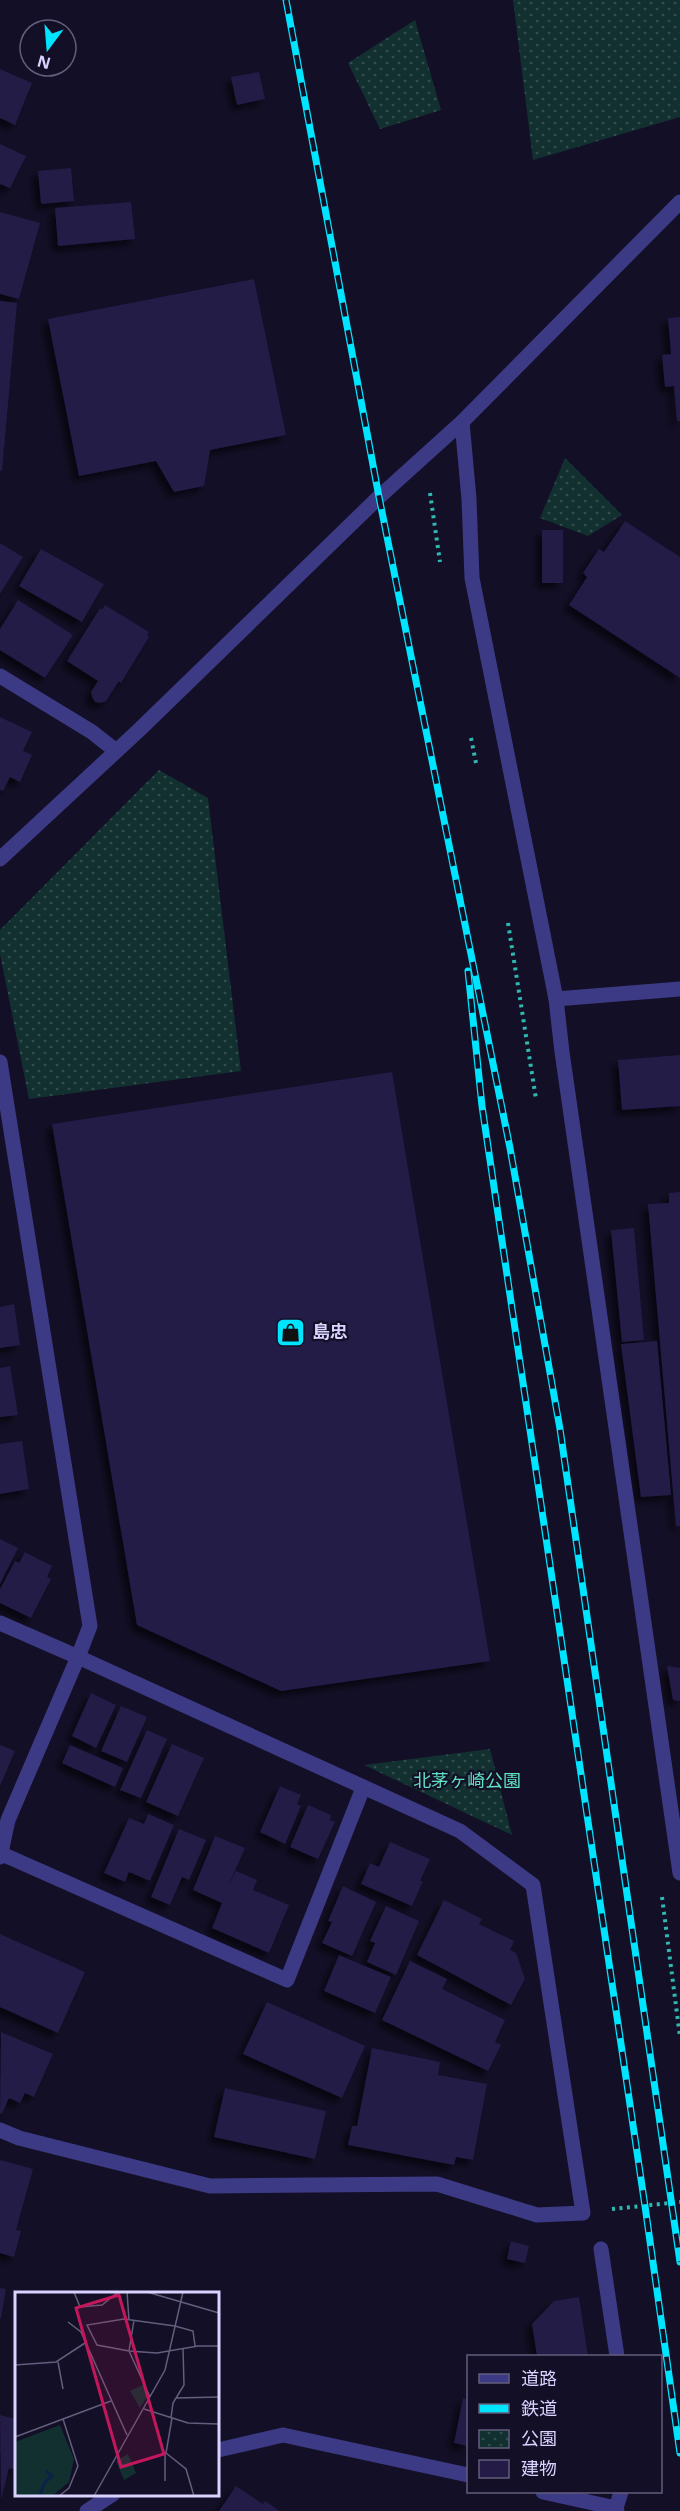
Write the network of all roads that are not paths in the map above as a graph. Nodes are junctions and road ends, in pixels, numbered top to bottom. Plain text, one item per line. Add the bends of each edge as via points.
1 (680, 202) edge
2 (462, 422) junction
3 (0, 676) edge
4 (116, 751) junction
5 (0, 859) edge
6 (680, 989) edge
7 (556, 999) junction
8 (0, 1062) edge
9 (0, 1623) edge
10 (78, 1657) junction
11 (363, 1788) junction
12 (1, 1855) edge
13 (680, 1873) edge
14 (0, 2130) edge
15 (601, 2249) dead end
16 (616, 2355) edge
17 (219, 2450) edge
18 (467, 2475) edge
19 (547, 2493) edge
20 (621, 2493) edge
21 (110, 2496) edge
22 (617, 2509) edge
23 (87, 2511) edge

1 - 2 street
2 - 4 street
2 - 7 street via 472,578
3 - 4 street
4 - 5 street
6 - 7 street
7 - 13 street
8 - 10 street via 90,1626
9 - 10 street
10 - 11 street
10 - 12 street via 8,1820
11 - 12 street via 287,1980
11 - 14 street via 460,1831 533,1885 583,2213 537,2215 437,2184 210,2186
15 - 16 street
17 - 18 street via 283,2435
19 - 22 street
20 - 22 street
21 - 23 street

